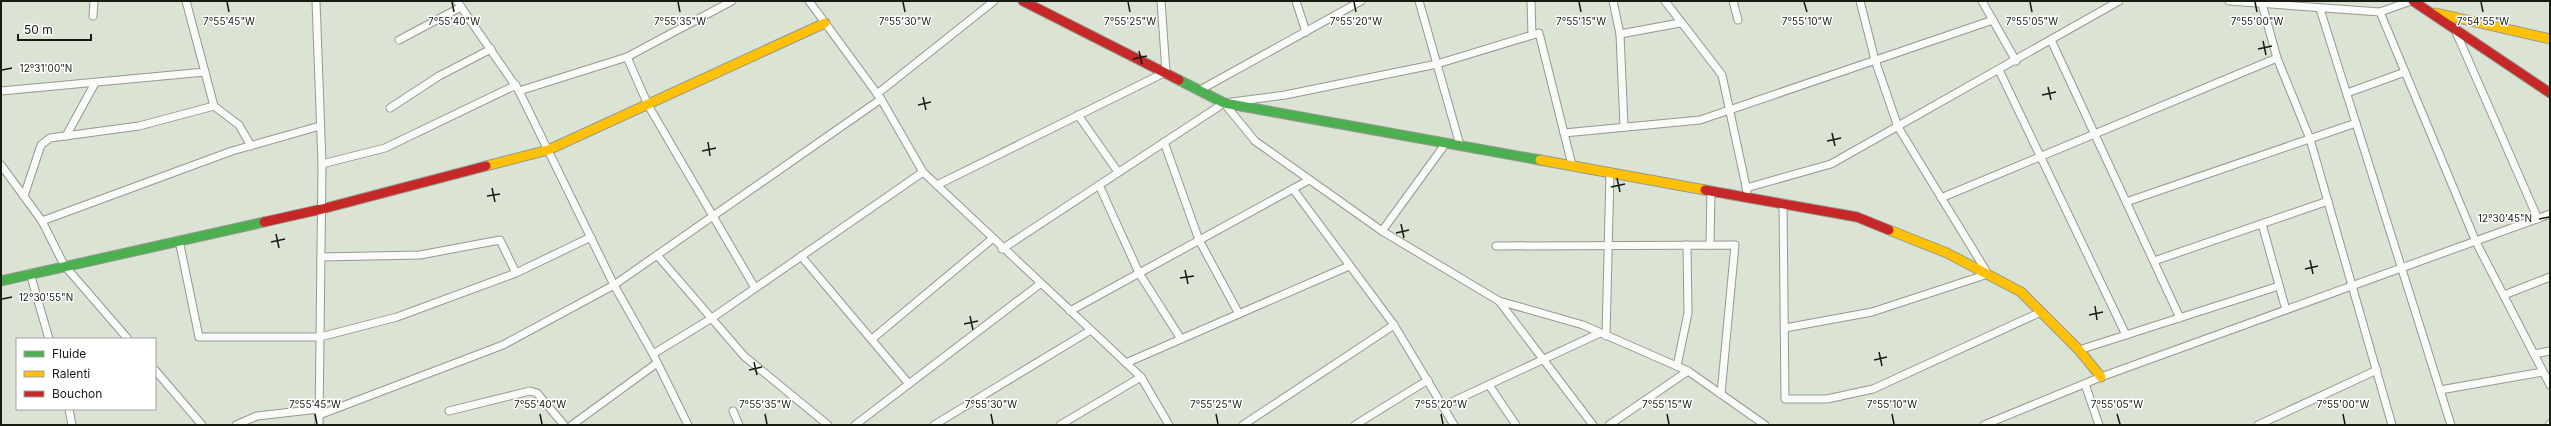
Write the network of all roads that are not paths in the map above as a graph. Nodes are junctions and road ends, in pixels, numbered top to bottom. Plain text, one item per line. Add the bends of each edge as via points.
1 (94, 1) edge
2 (186, 1) edge
3 (316, 1) edge
4 (732, 1) edge
5 (809, 1) edge
6 (994, 1) edge
7 (1023, 1) edge
8 (1161, 1) edge
9 (1296, 1) edge
10 (1361, 1) edge
11 (1419, 1) edge
12 (1531, 1) edge
13 (1613, 1) edge
14 (1665, 1) edge
15 (1733, 1) edge
16 (1860, 1) edge
17 (1982, 1) edge
18 (2119, 1) edge
19 (2229, 1) edge
20 (2412, 1) edge
21 (459, 3) edge
22 (2262, 4) junction
23 (2320, 9) junction
24 (2427, 11) junction
25 (2380, 12) junction
26 (94, 16) dead end
27 (1738, 20) dead end
28 (1993, 20) junction
29 (825, 23) junction
30 (1680, 23) junction
31 (2455, 30) junction
32 (1306, 32) junction
33 (1620, 34) junction
34 (1532, 35) junction
35 (2550, 39) edge
36 (399, 40) dead end
37 (2051, 40) junction
38 (491, 49) junction
39 (627, 56) junction
40 (2277, 58) junction
41 (1875, 60) junction
42 (2016, 60) junction
43 (1437, 64) junction
44 (1999, 70) junction
45 (205, 72) junction
46 (1166, 72) junction
47 (2405, 72) junction
48 (95, 83) junction
49 (518, 88) junction
50 (1200, 90) junction
51 (1, 91) edge
52 (2347, 93) junction
53 (2550, 93) edge
54 (879, 96) junction
55 (1224, 103) junction
56 (648, 105) junction
57 (214, 106) junction
58 (390, 108) dead end
59 (1728, 110) junction
60 (1078, 115) junction
61 (2356, 123) junction
62 (320, 126) junction
63 (1624, 127) junction
64 (1898, 127) junction
65 (1564, 133) junction
66 (2094, 134) junction
67 (66, 136) junction
68 (2310, 139) junction
69 (1164, 142) junction
70 (1446, 142) junction
71 (1460, 145) junction
72 (251, 146) junction
73 (548, 150) junction
74 (2040, 157) junction
75 (322, 164) junction
76 (1, 165) edge
77 (1572, 165) junction
78 (923, 172) junction
79 (1118, 172) junction
80 (1610, 172) junction
81 (1309, 180) junction
82 (937, 185) junction
83 (1099, 185) junction
84 (1293, 189) junction
85 (1711, 190) junction
86 (1748, 192) junction
87 (24, 196) junction
88 (1941, 198) junction
89 (2328, 201) junction
90 (2126, 202) junction
91 (1783, 203) junction
92 (322, 209) junction
93 (2550, 214) edge
94 (713, 216) junction
95 (2538, 219) junction
96 (42, 221) junction
97 (2262, 224) junction
98 (1382, 231) junction
99 (590, 237) junction
100 (992, 239) junction
101 (179, 240) junction
102 (1199, 240) junction
103 (2476, 242) junction
104 (1687, 245) junction
105 (1710, 245) junction
106 (1496, 246) dead end
107 (1608, 246) junction
108 (1002, 249) junction
109 (657, 255) junction
110 (801, 256) junction
111 (321, 257) junction
112 (2154, 261) junction
113 (64, 265) junction
114 (1349, 266) junction
115 (2402, 268) junction
116 (30, 273) junction
117 (516, 273) junction
118 (1139, 273) junction
119 (1988, 274) junction
120 (2550, 277) edge
121 (1, 281) edge
122 (1040, 284) junction
123 (614, 285) junction
124 (2279, 286) junction
125 (2352, 286) junction
126 (755, 288) junction
127 (2504, 295) junction
128 (1499, 301) junction
129 (2286, 310) junction
130 (1070, 311) junction
131 (2041, 312) junction
132 (1239, 314) junction
133 (712, 318) junction
134 (2180, 318) junction
135 (1394, 325) junction
136 (1785, 328) junction
137 (1091, 330) junction
138 (1603, 334) junction
139 (2126, 335) junction
140 (320, 337) junction
141 (49, 338) edge
142 (127, 338) edge
143 (1180, 339) junction
144 (872, 340) junction
145 (2079, 350) junction
146 (2550, 351) edge
147 (653, 354) junction
148 (2534, 354) junction
149 (1542, 360) junction
150 (657, 363) junction
151 (1126, 363) junction
152 (1677, 366) junction
153 (2377, 370) junction
154 (156, 371) edge
155 (1688, 371) junction
156 (2543, 372) junction
157 (1141, 377) junction
158 (2101, 377) junction
159 (1428, 380) junction
160 (909, 384) junction
161 (1489, 384) junction
162 (2085, 384) junction
163 (2550, 385) edge
164 (2440, 390) junction
165 (1721, 394) junction
166 (1443, 406) junction
167 (69, 410) edge
168 (449, 411) dead end
169 (734, 411) dead end
170 (319, 412) junction
171 (72, 425) edge
172 (202, 425) edge
173 (236, 425) edge
174 (319, 425) edge
175 (564, 425) edge
176 (572, 425) edge
177 (688, 425) edge
178 (739, 425) edge
179 (828, 425) edge
180 (855, 425) edge
181 (934, 425) edge
182 (1060, 425) edge
183 (1169, 425) edge
184 (1243, 425) edge
185 (1355, 425) edge
186 (1454, 425) edge
187 (1516, 425) edge
188 (1593, 425) edge
189 (1609, 425) edge
190 (1765, 425) edge
191 (1984, 425) edge
192 (2099, 425) edge
193 (2258, 425) edge
194 (2391, 425) edge
195 (2451, 425) edge

1 - 26 street
2 - 45 street
3 - 62 street
4 - 39 street
5 - 29 street
6 - 54 street
7 - 46 street
8 - 46 street
9 - 32 street
10 - 32 street
11 - 43 street
12 - 34 street
13 - 33 street
14 - 30 street
15 - 27 street
16 - 41 street
17 - 28 street
18 - 37 street
19 - 22 street
20 - 24 street
20 - 25 street
21 - 36 street
21 - 38 street
22 - 23 street
22 - 40 street
23 - 25 street
23 - 52 street
24 - 31 street
24 - 35 street
25 - 47 street
28 - 41 street
28 - 42 street
29 - 54 street
29 - 56 street
30 - 33 street
30 - 59 street via 1722,75
31 - 53 street
31 - 95 street
32 - 50 street
33 - 63 street
34 - 43 street
34 - 65 street via 1539,33
37 - 42 street
37 - 66 street
38 - 49 street
38 - 58 street via 439,76
39 - 49 street
39 - 56 street
40 - 66 street
40 - 68 street
41 - 59 street
41 - 64 street
42 - 44 street
43 - 55 street via 1285,95
43 - 71 street
44 - 64 street
44 - 74 street
45 - 48 street
45 - 57 street
46 - 50 street
46 - 60 street
47 - 52 street
47 - 103 street
48 - 51 street
48 - 67 street
49 - 73 street
49 - 75 street via 385,148
50 - 55 street
52 - 61 street
54 - 78 street
54 - 94 street
55 - 69 street
55 - 70 street
55 - 81 street via 1255,142
56 - 73 street
56 - 94 street
57 - 67 street via 139,126
57 - 72 street via 240,125
59 - 63 street via 1700,120
59 - 86 street
60 - 79 street
60 - 82 street
61 - 68 street
61 - 115 street
62 - 72 street
62 - 75 street
63 - 65 street
64 - 86 street via 1831,164
64 - 88 street
65 - 77 street
66 - 74 street
66 - 90 street
67 - 87 street via 50,138 41,146
68 - 89 street
68 - 90 street
69 - 79 street
69 - 102 street
70 - 71 street
70 - 98 street
71 - 77 street
72 - 96 street
73 - 92 street
73 - 99 street
74 - 88 street
74 - 139 street
75 - 92 street
76 - 87 street
77 - 80 street
78 - 82 street
78 - 110 street
79 - 83 street
80 - 85 street
80 - 107 street
81 - 84 street
81 - 98 street
82 - 100 street
83 - 108 street
83 - 118 street
84 - 102 street
84 - 114 street
85 - 86 street
85 - 105 street
86 - 91 street
87 - 96 street
88 - 119 street
89 - 97 street
89 - 125 street
90 - 112 street
91 - 119 street via 1858,217 1947,252
91 - 136 street
92 - 101 street
92 - 111 street
93 - 95 street
94 - 109 street
94 - 126 street
95 - 103 street
96 - 113 street
97 - 112 street
97 - 124 street
98 - 128 street
99 - 117 street
99 - 123 street
100 - 108 street
100 - 144 street
101 - 113 street
101 - 140 street via 199,338
102 - 118 street
102 - 132 street
103 - 115 street
103 - 127 street
104 - 105 street
104 - 107 street
104 - 152 street via 1688,313
105 - 165 street via 1735,245
106 - 107 street
107 - 138 street
108 - 122 street
109 - 123 street
109 - 133 street
110 - 126 street
110 - 144 street
111 - 117 street via 420,255 500,240
111 - 140 street
112 - 134 street
113 - 116 street
113 - 142 street
114 - 132 street
114 - 135 street
115 - 125 street
115 - 164 street
116 - 121 street
116 - 141 street
117 - 140 street via 397,317
118 - 130 street
118 - 143 street
119 - 131 street via 2021,292
119 - 136 street via 1872,312
120 - 127 street
122 - 130 street
122 - 160 street
123 - 147 street
123 - 170 street via 503,345
124 - 129 street
124 - 134 street
125 - 129 street
125 - 153 street
126 - 133 street
127 - 148 street
128 - 138 street via 1583,325
128 - 149 street
129 - 158 street
130 - 137 street
131 - 136 street via 1873,389 1827,399 1785,399
131 - 145 street
132 - 143 street
133 - 147 street
133 - 179 street via 744,356
134 - 139 street
135 - 159 street
135 - 184 street
137 - 151 street
137 - 181 street
138 - 149 street
138 - 152 street
139 - 145 street
140 - 170 street
143 - 151 street
144 - 160 street
145 - 158 street
146 - 148 street
147 - 150 street
148 - 156 street
149 - 161 street
149 - 188 street
150 - 176 street
150 - 177 street
151 - 157 street
152 - 155 street
153 - 193 street
153 - 194 street
154 - 172 street
155 - 165 street
155 - 189 street
156 - 163 street
156 - 164 street
157 - 182 street
157 - 183 street
158 - 162 street
159 - 166 street
159 - 185 street
160 - 180 street
161 - 166 street
161 - 187 street
162 - 191 street
162 - 192 street
164 - 195 street
165 - 190 street
166 - 186 street
167 - 171 street
168 - 175 street via 530,391 541,397
169 - 178 street
170 - 173 street via 257,416
170 - 174 street

